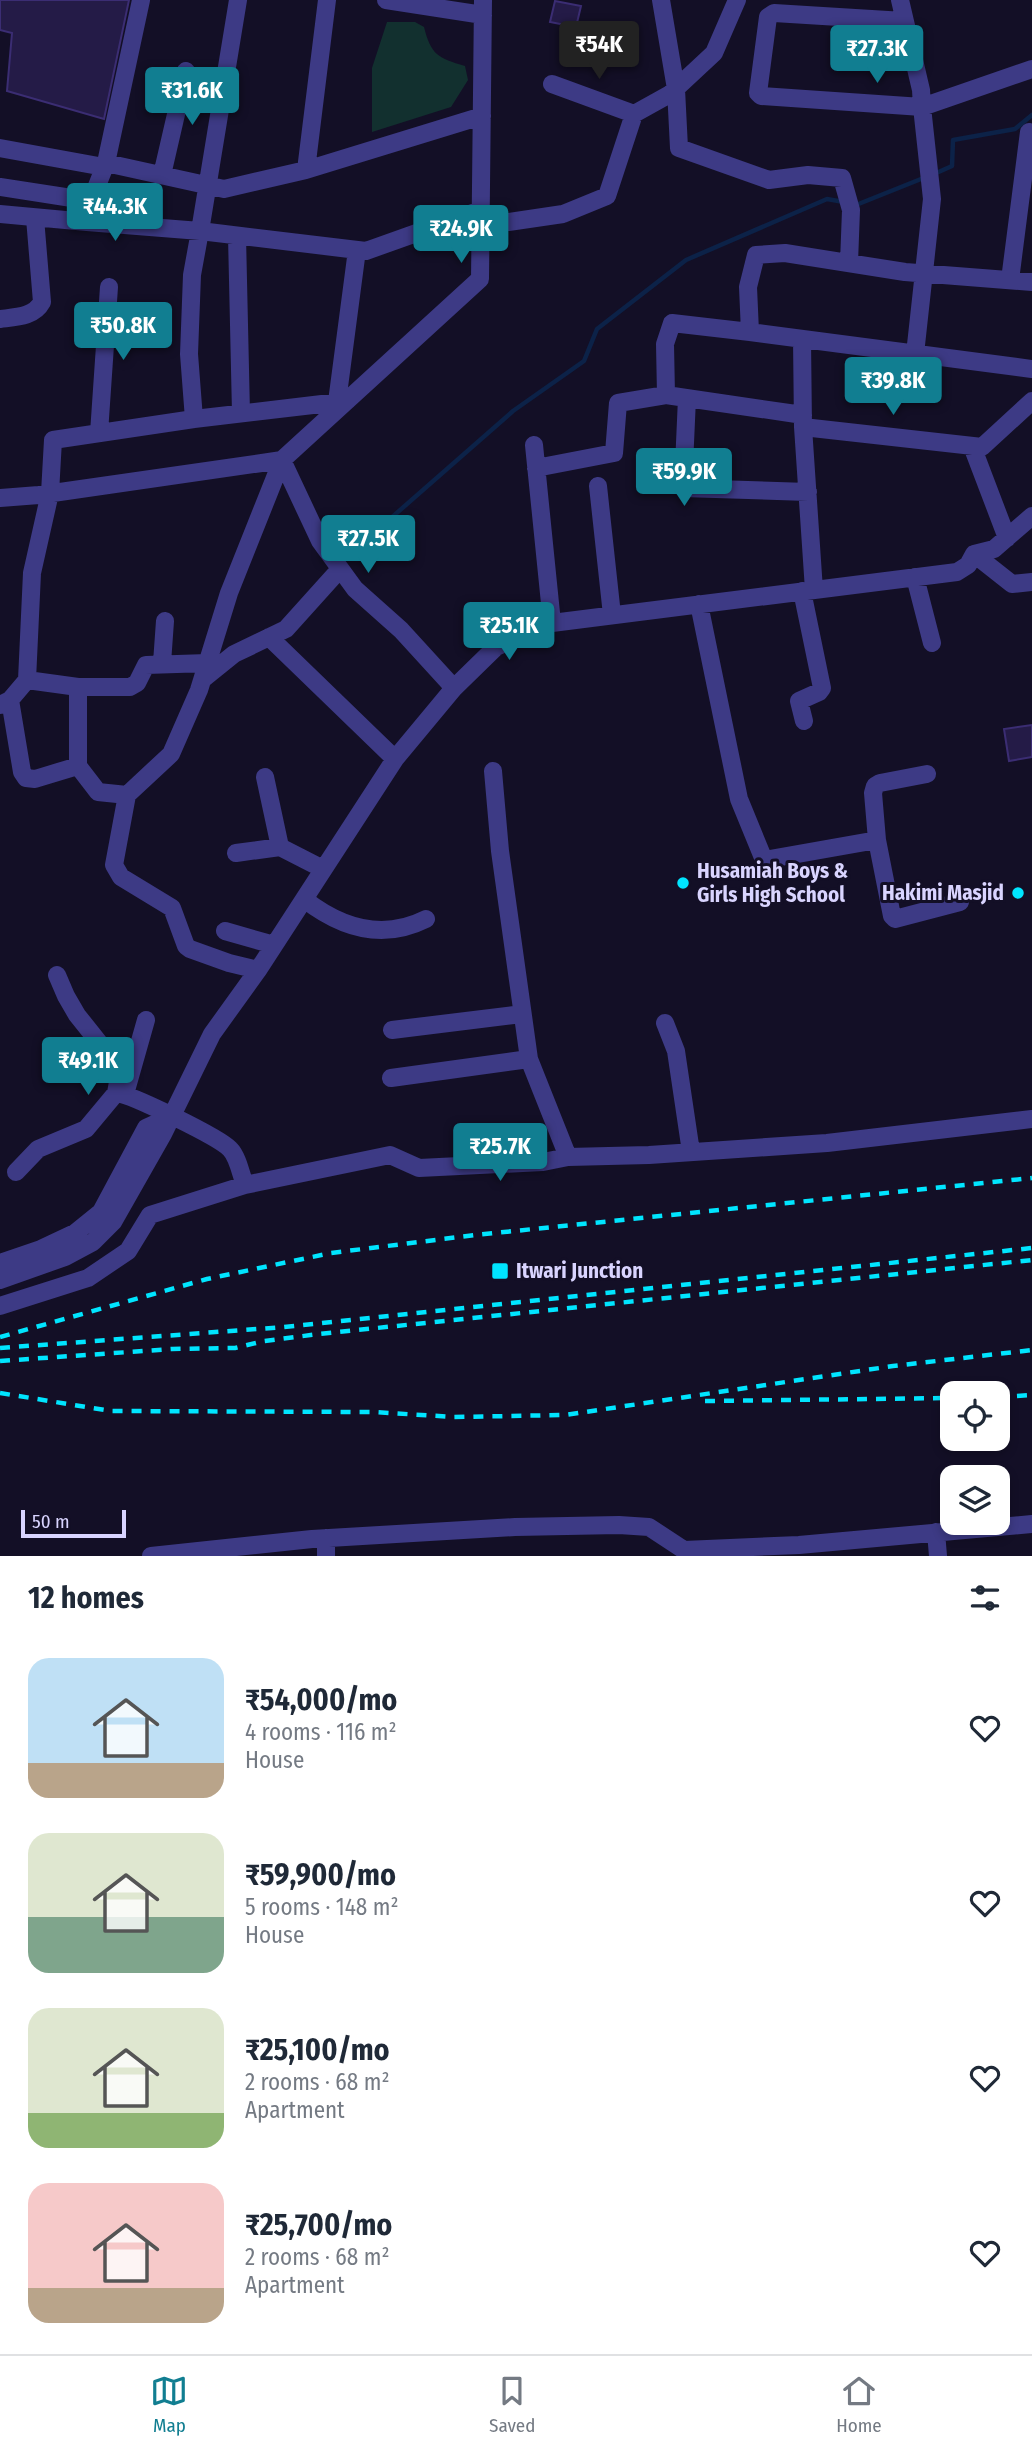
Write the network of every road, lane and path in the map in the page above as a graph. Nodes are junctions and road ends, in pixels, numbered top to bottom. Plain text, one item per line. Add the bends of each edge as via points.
1 (141, 0) edge
2 (238, 0) edge
3 (327, 0) edge
4 (390, 0) edge
5 (661, 0) edge
6 (737, 0) edge
7 (900, 0) edge
8 (483, 8) edge
9 (904, 21) junction
10 (1032, 69) edge
11 (186, 71) dead end
12 (552, 85) dead end
13 (676, 89) junction
14 (922, 107) junction
15 (634, 114) junction
16 (482, 116) junction
17 (1029, 132) dead end
18 (0, 148) edge
19 (105, 165) junction
20 (306, 170) junction
21 (162, 175) junction
22 (208, 185) junction
23 (0, 187) edge
24 (91, 201) junction
25 (0, 215) edge
26 (35, 218) junction
27 (481, 218) junction
28 (87, 222) junction
29 (200, 231) junction
30 (237, 236) junction
31 (357, 250) junction
32 (849, 263) junction
33 (926, 273) junction
34 (1010, 280) junction
35 (1032, 282) edge
36 (109, 287) dead end
37 (0, 319) edge
38 (750, 332) junction
39 (802, 339) junction
40 (915, 354) junction
41 (1032, 369) edge
42 (666, 395) junction
43 (687, 398) junction
44 (342, 401) junction
45 (1032, 401) edge
46 (241, 413) junction
47 (194, 419) junction
48 (803, 421) junction
49 (99, 433) junction
50 (534, 445) dead end
51 (972, 446) junction
52 (282, 460) junction
53 (536, 468) junction
54 (598, 485) dead end
55 (808, 492) junction
56 (50, 493) junction
57 (0, 498) edge
58 (1032, 516) edge
59 (1007, 538) junction
60 (974, 554) junction
61 (340, 569) junction
62 (915, 577) junction
63 (1032, 582) edge
64 (808, 590) junction
65 (699, 604) junction
66 (612, 615) junction
67 (165, 621) dead end
68 (552, 623) junction
69 (269, 637) junction
70 (932, 643) dead end
71 (162, 663) junction
72 (205, 671) junction
73 (26, 680) junction
74 (78, 687) junction
75 (454, 688) junction
76 (5, 703) edge
77 (804, 721) dead end
78 (395, 759) junction
79 (78, 766) junction
80 (493, 771) dead end
81 (927, 774) dead end
82 (265, 777) dead end
83 (127, 795) junction
84 (877, 840) junction
85 (281, 847) junction
86 (236, 853) dead end
87 (323, 869) junction
88 (304, 899) junction
89 (960, 902) dead end
90 (426, 919) dead end
91 (225, 931) dead end
92 (274, 945) junction
93 (258, 970) junction
94 (57, 975) dead end
95 (522, 1014) junction
96 (146, 1020) dead end
97 (665, 1023) dead end
98 (392, 1030) dead end
99 (529, 1059) junction
100 (391, 1078) dead end
101 (121, 1093) junction
102 (172, 1116) junction
103 (1032, 1119) edge
104 (691, 1152) junction
105 (568, 1157) junction
106 (16, 1172) dead end
107 (245, 1185) junction
108 (0, 1263) edge
109 (0, 1280) edge
110 (0, 1306) edge
111 (1032, 1524) edge
112 (936, 1532) junction
113 (326, 1547) edge
114 (685, 1553) edge
115 (151, 1556) edge
116 (938, 1556) edge

1 - 19 street
2 - 22 street
3 - 20 street
4 - 8 street
5 - 13 street
6 - 13 street via 714,54
7 - 9 street
8 - 16 street
9 - 14 street
9 - 14 street via 774,13 768,17 758,93
10 - 14 street
11 - 21 street
12 - 15 street
13 - 15 street
13 - 32 street via 679,148 769,180 808,175 842,178 851,210
14 - 33 street via 932,199
15 - 27 street via 607,196 563,214
16 - 20 street
16 - 27 street
17 - 34 street
18 - 19 street
19 - 21 street
19 - 24 street
20 - 22 street via 224,189
21 - 22 street
22 - 29 street
23 - 24 street
24 - 28 street
25 - 26 street
26 - 28 street
26 - 37 street via 43,302 26,315
27 - 31 street
27 - 44 street via 480,279
28 - 29 street
29 - 30 street
29 - 47 street via 192,275
30 - 31 street
30 - 46 street
31 - 44 street
32 - 33 street
32 - 38 street via 785,253 755,255 748,287
33 - 34 street
33 - 40 street
34 - 35 street
36 - 49 street
38 - 39 street
38 - 42 street via 672,323 665,344
39 - 40 street
39 - 48 street
40 - 41 street
42 - 43 street
42 - 53 street via 618,403 614,453
43 - 48 street
43 - 55 street via 683,488
44 - 46 street
44 - 52 street
45 - 51 street via 982,447
46 - 47 street
47 - 49 street
48 - 51 street
48 - 55 street
49 - 56 street via 54,440
50 - 53 street
51 - 59 street
52 - 56 street
52 - 61 street via 320,541
52 - 72 street via 234,581
53 - 68 street
54 - 66 street
55 - 64 street
56 - 57 street
56 - 73 street via 32,572
58 - 59 street
59 - 60 street via 994,549
60 - 62 street via 957,572
60 - 63 street via 1012,584
61 - 69 street via 286,629
61 - 75 street
62 - 64 street
62 - 70 street
64 - 65 street
64 - 77 street via 822,688 799,701
65 - 66 street
65 - 84 street via 739,800 764,860
66 - 68 street
67 - 71 street
68 - 75 street via 496,647
69 - 72 street
69 - 78 street
71 - 72 street
71 - 74 street via 146,665 130,687
72 - 83 street via 172,754
73 - 74 street
73 - 76 street
74 - 79 street
75 - 78 street
76 - 79 street via 26,778
78 - 87 street
79 - 83 street via 98,792
80 - 95 street
81 - 84 street via 875,786
82 - 85 street
83 - 93 street via 114,865 121,877 172,908 190,949
84 - 89 street via 895,919
85 - 86 street
85 - 87 street
87 - 88 street
88 - 90 street via 354,928 405,929
88 - 92 street
91 - 92 street
92 - 93 street
93 - 102 street via 212,1034
94 - 101 street via 77,1015 116,1064
95 - 98 street
95 - 99 street
96 - 101 street
97 - 104 street via 676,1051
99 - 100 street
99 - 105 street
101 - 102 street
101 - 106 street via 86,1129 38,1149
102 - 107 street via 231,1149
102 - 108 street via 146,1128 100,1212 75,1233
102 - 109 street via 113,1222 93,1242
103 - 104 street via 827,1143
104 - 105 street
105 - 107 street via 419,1168 390,1155
107 - 110 street via 150,1215 128,1251 88,1278
111 - 112 street
112 - 114 street
112 - 116 street
113 - 114 street via 515,1527 619,1525 649,1528
113 - 115 street

